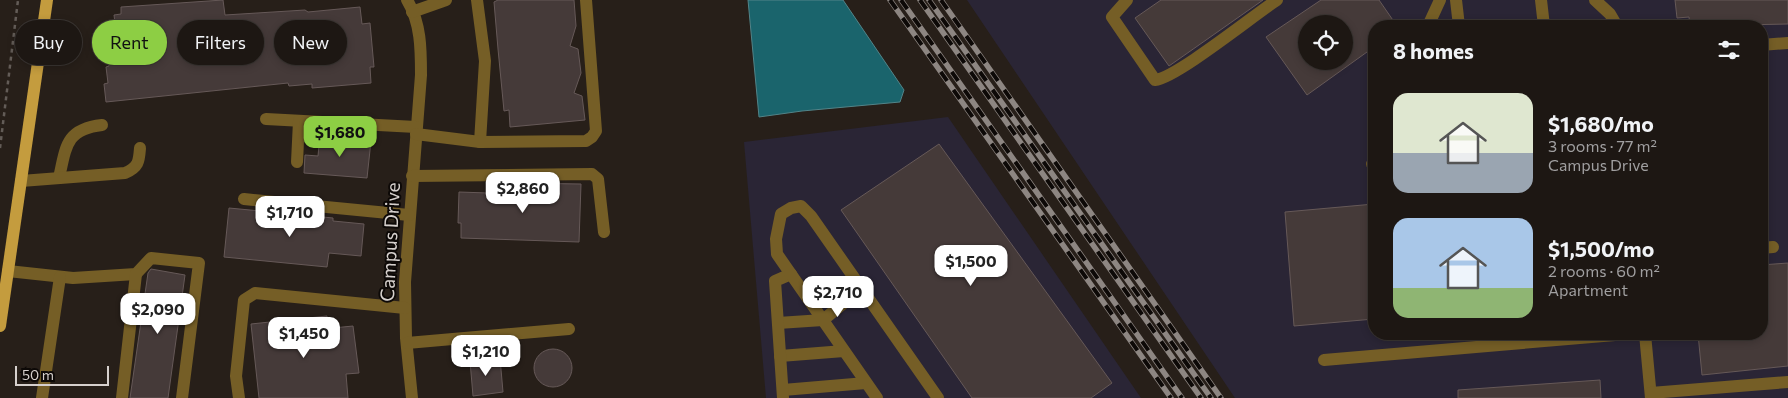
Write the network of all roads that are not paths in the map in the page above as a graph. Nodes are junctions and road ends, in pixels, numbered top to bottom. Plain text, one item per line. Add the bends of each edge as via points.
1 (47, 0) edge
2 (407, 0) edge
3 (446, 0) edge
4 (477, 0) edge
5 (586, 0) edge
6 (1127, 0) edge
7 (1277, 0) edge
8 (1440, 0) edge
9 (1456, 0) edge
10 (1541, 0) edge
11 (1595, 0) edge
12 (412, 12) junction
13 (1431, 20) edge
14 (1458, 20) edge
15 (1543, 20) edge
16 (1614, 20) edge
17 (1788, 43) edge
18 (1768, 44) edge
19 (266, 119) dead end
20 (299, 121) junction
21 (102, 125) dead end
22 (416, 131) junction
23 (480, 142) junction
24 (140, 148) dead end
25 (297, 162) dead end
26 (412, 176) junction
27 (59, 178) junction
28 (21, 181) junction
29 (244, 199) dead end
30 (409, 215) junction
31 (604, 232) dead end
32 (8, 272) junction
33 (136, 274) junction
34 (791, 274) junction
35 (60, 277) junction
36 (862, 288) junction
37 (406, 308) junction
38 (823, 320) junction
39 (778, 324) junction
40 (0, 326) edge
41 (568, 329) dead end
42 (1532, 340) edge
43 (1646, 340) edge
44 (407, 343) junction
45 (844, 351) junction
46 (780, 356) junction
47 (1324, 360) dead end
48 (866, 382) junction
49 (1788, 382) edge
50 (783, 394) edge
51 (1651, 396) edge
52 (42, 398) edge
53 (122, 398) edge
54 (182, 398) edge
55 (240, 398) edge
56 (412, 398) edge
57 (876, 398) edge
58 (938, 398) edge

1 - 28 main road
2 - 12 street, Campus Drive
3 - 12 street
4 - 23 street via 485,61
5 - 23 street via 596,131 592,137 586,140
6 - 7 street via 1112,18 1155,80 1164,78
8 - 13 street
9 - 14 street
10 - 15 street
11 - 16 street
12 - 22 street, Campus Drive via 421,45
17 - 18 street
19 - 20 street
20 - 22 street
20 - 25 street
21 - 27 street via 74,132 63,157
22 - 23 street
22 - 26 street, Campus Drive
24 - 27 street via 139,164 125,174
26 - 30 street, Campus Drive
26 - 31 street via 592,174 598,179
27 - 28 street
28 - 32 main road
29 - 30 street
30 - 37 street, Campus Drive
32 - 35 street
32 - 40 main road
33 - 35 street
33 - 53 street
33 - 54 street via 151,258 199,264
34 - 36 street via 777,254 776,239 781,214 801,206
34 - 38 street
34 - 39 street via 775,281
35 - 52 street
36 - 38 street
36 - 58 street
37 - 44 street, Campus Drive
37 - 55 street via 255,293 244,300 236,376
38 - 39 street
38 - 45 street
39 - 46 street
41 - 44 street
42 - 47 street
43 - 51 street
44 - 56 street, Campus Drive
45 - 46 street
45 - 48 street
46 - 50 street
48 - 50 street
48 - 57 street
49 - 51 street

